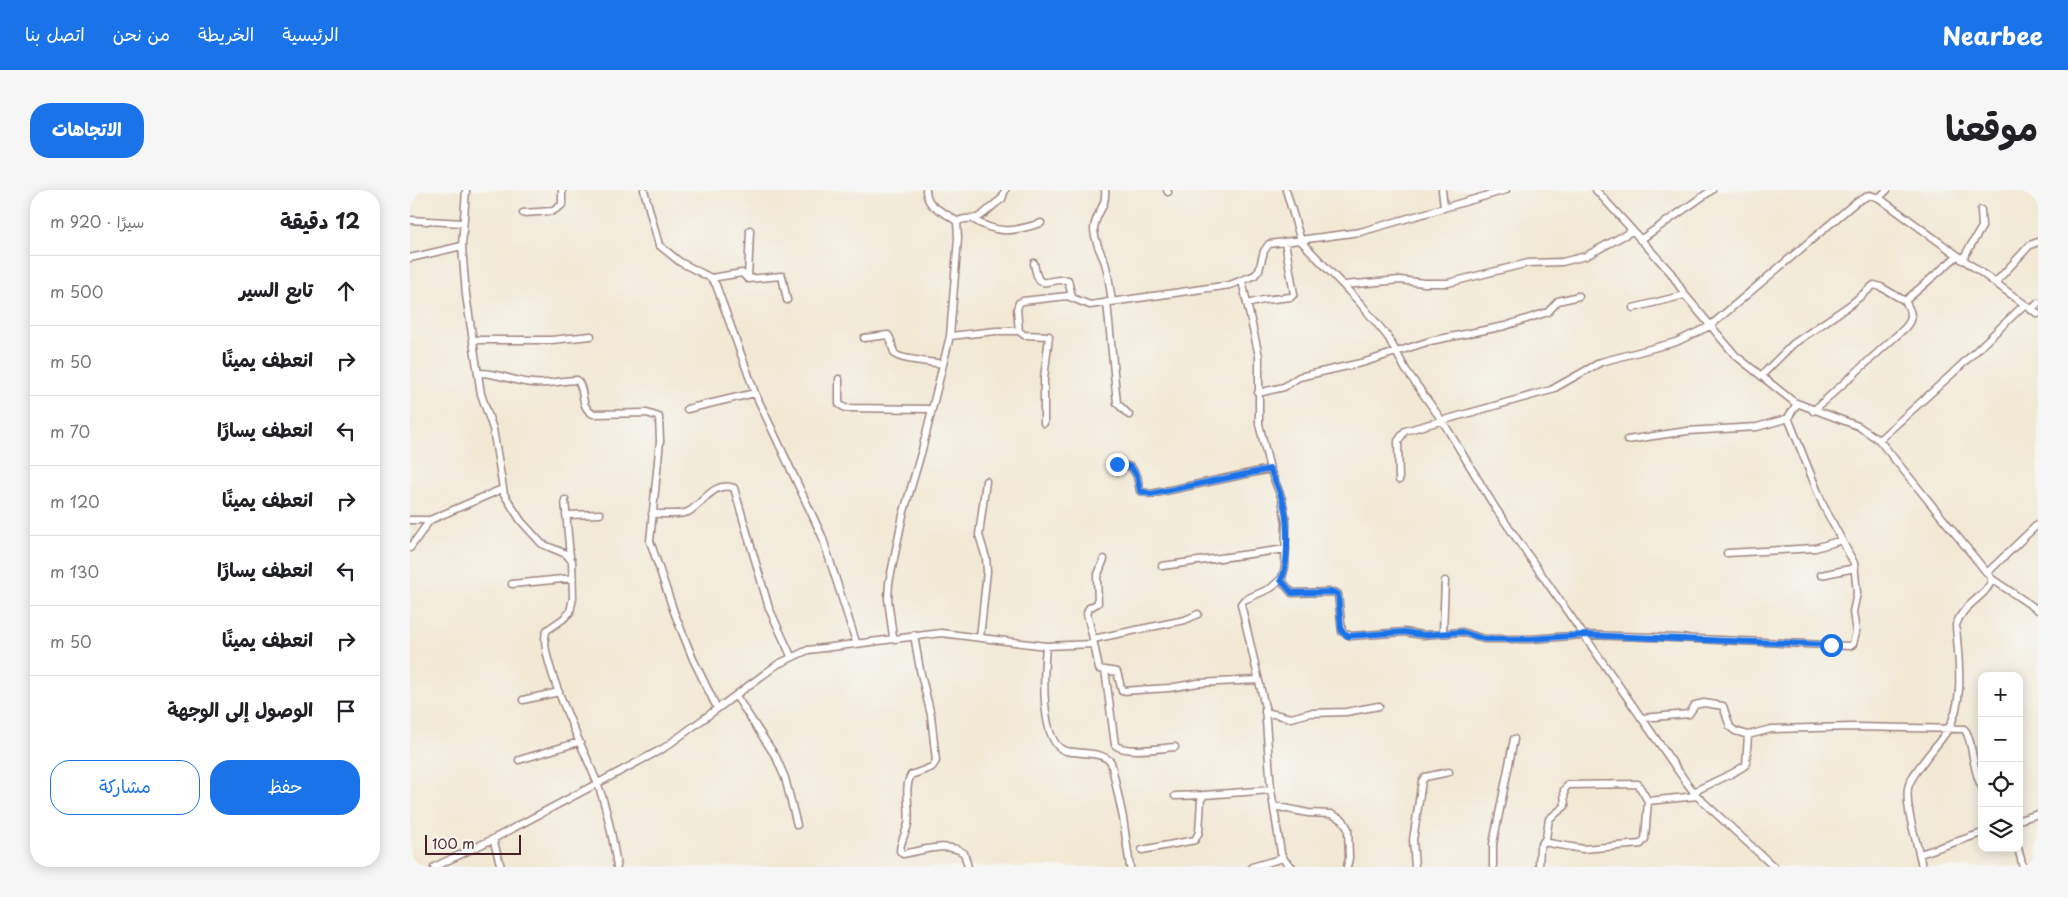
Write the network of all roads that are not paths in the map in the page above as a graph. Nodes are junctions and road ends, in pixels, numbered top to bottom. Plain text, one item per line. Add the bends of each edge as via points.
1 (466, 190) edge
2 (562, 190) edge
3 (644, 190) edge
4 (926, 190) edge
5 (1005, 190) edge
6 (1105, 190) edge
7 (1286, 190) edge
8 (1442, 190) edge
9 (1506, 190) edge
10 (1596, 190) edge
11 (1712, 190) edge
12 (1886, 190) edge
13 (1879, 198) junction
14 (1444, 207) junction
15 (1981, 210) dead end
16 (523, 213) dead end
17 (971, 218) junction
18 (410, 220) edge
19 (957, 222) junction
20 (463, 223) junction
21 (1041, 223) dead end
22 (750, 230) dead end
23 (1632, 231) junction
24 (1640, 240) junction
25 (1301, 241) junction
26 (1285, 242) junction
27 (2038, 242) edge
28 (462, 246) junction
29 (410, 258) edge
30 (1959, 258) junction
31 (1034, 263) dead end
32 (711, 278) junction
33 (748, 279) junction
34 (1242, 281) junction
35 (1995, 283) junction
36 (1344, 285) junction
37 (1685, 295) junction
38 (1579, 296) dead end
39 (1072, 297) junction
40 (787, 300) dead end
41 (1906, 301) junction
42 (1109, 302) junction
43 (2038, 303) edge
44 (1247, 304) junction
45 (2024, 305) junction
46 (1633, 308) dead end
47 (2031, 310) junction
48 (2038, 314) edge
49 (1710, 326) junction
50 (1019, 331) junction
51 (591, 336) dead end
52 (950, 336) junction
53 (864, 338) dead end
54 (473, 340) junction
55 (1395, 351) junction
56 (943, 364) junction
57 (478, 373) junction
58 (1761, 376) junction
59 (840, 379) dead end
60 (754, 393) junction
61 (1258, 393) junction
62 (1797, 404) junction
63 (687, 409) dead end
64 (932, 409) junction
65 (1813, 411) junction
66 (1129, 415) dead end
67 (1789, 418) junction
68 (1443, 422) junction
69 (1044, 423) dead end
70 (1627, 440) dead end
71 (1879, 440) junction
72 (1117, 464) dead end
73 (1270, 469) junction
74 (986, 480) dead end
75 (1399, 480) dead end
76 (502, 489) junction
77 (565, 500) dead end
78 (600, 514) dead end
79 (652, 514) junction
80 (566, 515) junction
81 (410, 520) edge
82 (430, 520) junction
83 (2038, 524) edge
84 (1842, 540) junction
85 (410, 548) edge
86 (1286, 549) junction
87 (1728, 553) dead end
88 (570, 557) junction
89 (1104, 559) dead end
90 (1162, 566) dead end
91 (1855, 568) junction
92 (1821, 575) dead end
93 (1990, 576) junction
94 (573, 578) junction
95 (1281, 580) junction
96 (1445, 581) dead end
97 (512, 584) dead end
98 (2038, 610) edge
99 (1198, 614) dead end
100 (1443, 633) junction
101 (914, 635) junction
102 (1583, 635) junction
103 (893, 637) junction
104 (980, 638) junction
105 (1094, 641) junction
106 (856, 642) junction
107 (1046, 646) junction
108 (792, 656) junction
109 (1105, 670) junction
110 (1258, 680) junction
111 (559, 692) junction
112 (736, 696) junction
113 (523, 700) dead end
114 (1379, 706) dead end
115 (717, 708) junction
116 (1265, 712) junction
117 (1641, 718) junction
118 (1948, 729) junction
119 (1748, 735) junction
120 (1514, 739) dead end
121 (579, 742) junction
122 (1175, 747) dead end
123 (519, 760) dead end
124 (1448, 772) dead end
125 (1978, 777) edge
126 (598, 784) junction
127 (1271, 790) junction
128 (1695, 794) junction
129 (1204, 795) junction
130 (1175, 796) dead end
131 (1648, 801) junction
132 (1274, 806) junction
133 (2038, 814) edge
134 (2023, 819) edge
135 (797, 825) dead end
136 (1978, 834) edge
137 (493, 839) junction
138 (1543, 842) junction
139 (1142, 850) dead end
140 (2019, 852) edge
141 (1920, 854) junction
142 (1283, 858) junction
143 (1770, 866) edge
144 (434, 867) edge
145 (501, 867) edge
146 (617, 867) edge
147 (968, 867) edge
148 (1130, 867) edge
149 (1252, 867) edge
150 (1292, 867) edge
151 (1347, 867) edge
152 (1415, 867) edge
153 (1493, 867) edge
154 (1539, 867) edge
155 (1922, 867) edge
156 (2023, 867) edge

1 - 20 street
2 - 16 street via 562,205 557,209
3 - 32 street via 659,245 680,262
4 - 19 street via 931,205
5 - 17 street via 1002,199 980,216
6 - 42 street via 1106,201 1094,232 1106,270
7 - 25 street
8 - 14 street
9 - 14 street
10 - 23 street
11 - 24 street
12 - 13 street
13 - 30 street
13 - 49 street via 1870,195 1856,202
14 - 25 street via 1360,232
15 - 30 street via 1982,227
17 - 19 street
17 - 21 street via 1004,232
18 - 20 street
19 - 52 street
20 - 28 street
22 - 33 street
23 - 24 street
23 - 36 street via 1586,256 1562,262 1528,263 1448,283 1400,280
24 - 37 street via 1671,273
25 - 26 street
25 - 36 street
26 - 34 street via 1269,244 1259,270
26 - 44 street via 1294,294
27 - 35 street via 2030,245
28 - 29 street
28 - 54 street
30 - 35 street
30 - 41 street
31 - 39 street via 1036,277 1040,281 1068,280
32 - 33 street via 742,273
32 - 60 street
33 - 40 street via 782,276
34 - 42 street
34 - 44 street
35 - 45 street
36 - 55 street via 1376,322
37 - 46 street
37 - 49 street
38 - 55 street via 1558,301 1548,312 1504,326
39 - 42 street via 1090,305
39 - 50 street via 1052,296 1019,303
41 - 58 street via 1874,286 1793,344
41 - 65 street via 1912,312 1910,322
42 - 66 street via 1117,403
43 - 47 street
44 - 61 street via 1259,356
45 - 47 street
45 - 71 street
47 - 48 street
49 - 58 street via 1735,355
49 - 68 street via 1676,342 1601,362 1551,390
50 - 52 street
50 - 69 street via 1024,335 1048,336
51 - 54 street via 551,340
52 - 56 street
53 - 56 street via 888,335 900,357
54 - 57 street
55 - 61 street via 1365,362 1299,377 1284,387
55 - 68 street
56 - 64 street
57 - 76 street via 495,438
57 - 79 street via 531,383 577,380 586,408 593,414 657,415 660,441
58 - 62 street
59 - 64 street via 839,404 845,408
60 - 63 street
60 - 106 street via 822,536
61 - 73 street via 1259,424
62 - 65 street
62 - 67 street
64 - 103 street via 892,560 888,599
65 - 71 street via 1858,426
67 - 70 street via 1757,427 1687,431
67 - 84 street via 1823,505
68 - 75 street via 1405,431 1400,436
68 - 102 street via 1496,509
71 - 93 street
72 - 73 street via 1131,467 1140,491 1151,494
73 - 86 street via 1285,508
74 - 104 street via 979,535 987,571
76 - 82 street
76 - 88 street via 509,504 542,544
77 - 80 street
78 - 80 street
79 - 108 street via 685,512 716,489 734,488 769,608
79 - 115 street via 650,541 658,566 693,659
80 - 88 street
81 - 82 street
82 - 85 street
83 - 93 street
84 - 87 street via 1815,548
84 - 91 street
86 - 90 street
86 - 95 street
88 - 94 street
89 - 105 street via 1097,577 1098,603 1087,613
91 - 92 street
91 - 102 street via 1857,593 1853,612 1856,638 1850,646
93 - 98 street
93 - 118 street via 1989,586 1962,611 1956,625 1959,678 1955,713
94 - 97 street
94 - 111 street via 570,612 564,620 547,630 544,638
95 - 100 street via 1292,593 1338,594 1341,628 1348,636
95 - 110 street via 1241,604
96 - 100 street
99 - 105 street via 1185,620
100 - 102 street via 1462,632 1484,639
101 - 103 street
101 - 104 street via 942,632
101 - 147 street via 931,715 936,761 932,767 909,778 908,823 900,851 903,854 956,849 964,853
102 - 117 street
103 - 106 street
104 - 107 street
105 - 107 street
105 - 109 street via 1099,669
106 - 108 street
107 - 148 street via 1045,698 1051,736 1064,750 1104,756 1111,762
108 - 112 street
109 - 110 street via 1118,673 1120,690 1123,691
109 - 122 street via 1115,745 1121,749
110 - 116 street
111 - 113 street
111 - 121 street
112 - 115 street
112 - 135 street via 776,757
114 - 116 street via 1291,718
115 - 126 street via 664,748
116 - 127 street
117 - 119 street via 1684,715 1691,713 1698,703 1717,704 1725,708 1730,727
117 - 128 street
118 - 119 street via 1771,728
118 - 125 street via 1966,731
118 - 141 street via 1909,785 1908,801
119 - 128 street via 1746,764
120 - 153 street via 1493,844
121 - 123 street
121 - 126 street
124 - 152 street via 1422,780 1413,840
126 - 137 street
126 - 146 street
127 - 129 street
127 - 132 street
128 - 131 street
128 - 143 street
129 - 130 street
129 - 139 street via 1195,840
131 - 138 street via 1646,839 1641,844 1583,849
131 - 138 street via 1638,784 1568,785 1564,790 1564,806 1549,819 1547,837
132 - 142 street
132 - 151 street via 1331,814 1344,820 1348,829
133 - 134 street
136 - 141 street
137 - 144 street
137 - 145 street
138 - 154 street
140 - 156 street
141 - 155 street
142 - 149 street
142 - 150 street

